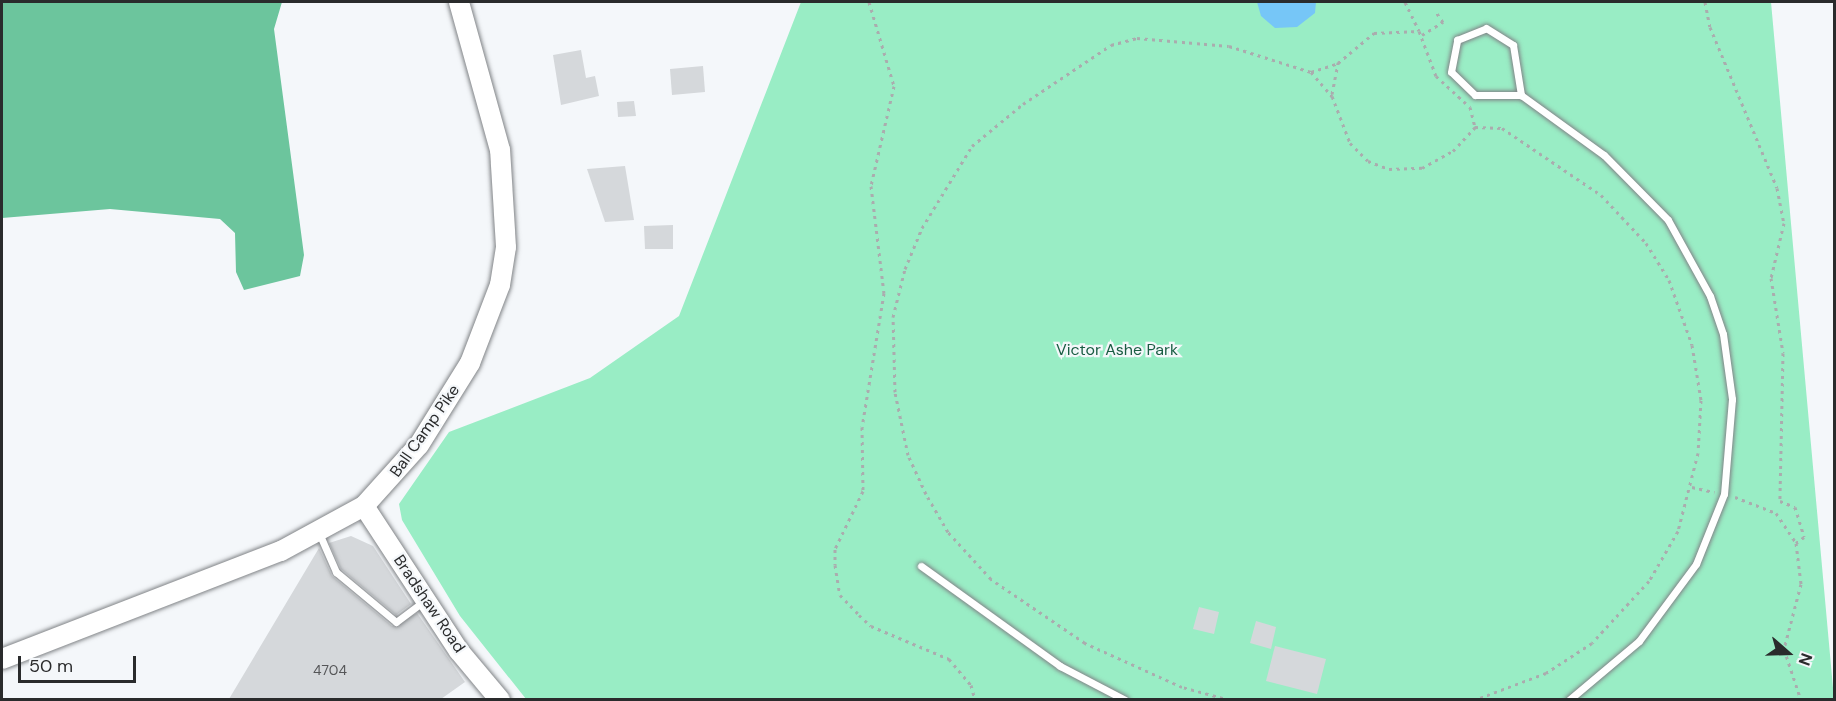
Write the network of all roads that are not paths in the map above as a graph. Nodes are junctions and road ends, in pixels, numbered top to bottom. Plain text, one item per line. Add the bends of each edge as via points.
1 (459, 2) edge
2 (1521, 95) junction
3 (363, 506) junction
4 (318, 531) junction
5 (921, 566) dead end
6 (424, 601) junction
7 (2, 659) edge
8 (500, 699) edge
9 (1125, 699) edge
10 (1569, 699) edge

1 - 3 street, Ball Camp Pike via 504,171 508,206 500,285 470,363 446,406 390,482
2 - 2 lane via 1516,56 1506,37 1476,29 1457,40 1451,72 1464,90
2 - 10 lane via 1625,173 1668,220 1700,273 1730,369 1733,431 1724,494 1696,564 1664,614
3 - 4 street, Ball Camp Pike
3 - 6 street, Bradshaw Road
4 - 6 lane via 336,572 396,622
4 - 7 street, Ball Camp Pike via 251,565
5 - 9 lane via 1060,666
6 - 8 street, Bradshaw Road

